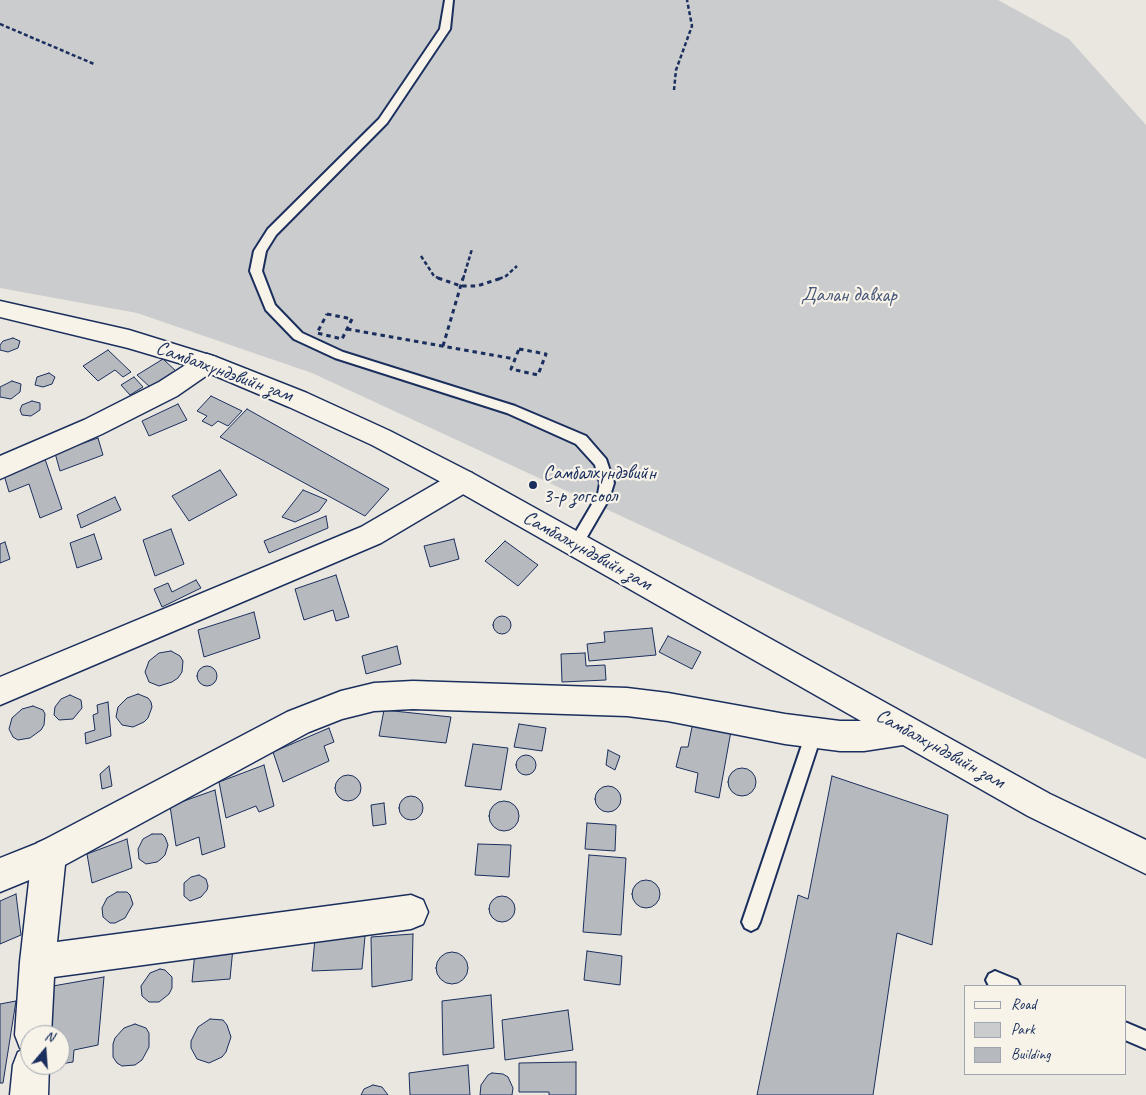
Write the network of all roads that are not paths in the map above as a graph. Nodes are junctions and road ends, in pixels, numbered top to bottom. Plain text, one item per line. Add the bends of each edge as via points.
1 (449, 0) edge
2 (0, 309) edge
3 (207, 363) junction
4 (0, 468) edge
5 (463, 481) junction
6 (575, 545) junction
7 (0, 691) edge
8 (905, 730) junction
9 (814, 733) junction
10 (49, 855) junction
11 (1146, 858) edge
12 (0, 875) edge
13 (412, 912) dead end
14 (751, 922) dead end
15 (37, 962) junction
16 (34, 1025) edge
17 (1126, 1031) edge
18 (1146, 1040) edge
19 (30, 1075) edge
20 (29, 1095) edge

1 - 6 lane via 445,28 383,121 272,232 260,251 256,270 270,307 298,336 339,356 511,409 581,440 601,463 607,483 604,496
2 - 3 street, Самбалхүндэвийн зам via 129,339
3 - 4 street via 168,389
3 - 5 street, Самбалхүндэвийн зам via 381,438
5 - 6 street, Самбалхүндэвийн зам
5 - 7 street via 371,535
6 - 8 street, Самбалхүндэвийн зам
8 - 9 street via 864,736
8 - 11 street, Самбалхүндэвийн зам via 1039,805
9 - 10 street via 627,702 413,695 374,697 340,705 298,722
9 - 14 lane
10 - 12 street
10 - 15 street
13 - 15 street
15 - 16 street
17 - 18 lane
19 - 20 street

